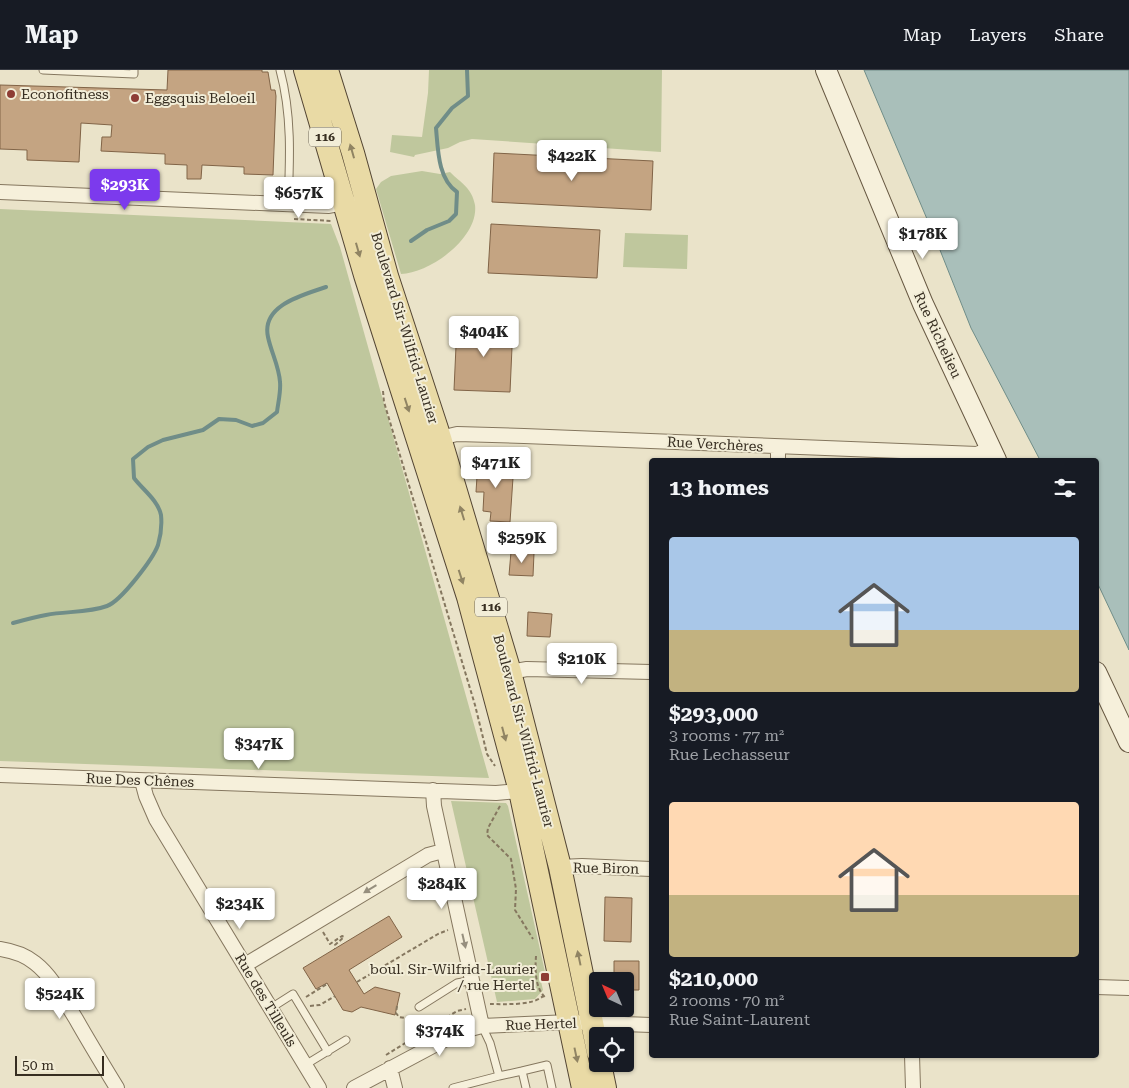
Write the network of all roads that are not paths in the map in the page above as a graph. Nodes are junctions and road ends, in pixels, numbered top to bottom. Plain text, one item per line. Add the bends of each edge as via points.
1 (43, 70) edge
2 (134, 70) edge
3 (280, 70) edge
4 (305, 70) edge
5 (327, 70) edge
6 (826, 70) edge
7 (0, 192) edge
8 (288, 204) junction
9 (348, 208) junction
10 (440, 438) junction
11 (778, 454) edge
12 (994, 454) edge
13 (510, 672) junction
14 (649, 672) edge
15 (1099, 678) edge
16 (1129, 742) edge
17 (0, 775) edge
18 (142, 781) junction
19 (433, 790) junction
20 (511, 796) junction
21 (444, 851) junction
22 (560, 868) junction
23 (649, 869) edge
24 (0, 948) edge
25 (245, 965) junction
26 (473, 980) junction
27 (1099, 987) edge
28 (1129, 988) edge
29 (420, 1007) dead end
30 (270, 1008) junction
31 (569, 1022) junction
32 (592, 1023) junction
33 (649, 1025) edge
34 (482, 1026) junction
35 (593, 1027) edge
36 (346, 1040) dead end
37 (328, 1052) junction
38 (912, 1058) edge
39 (386, 1063) junction
40 (305, 1065) junction
41 (522, 1071) junction
42 (602, 1072) edge
43 (499, 1076) junction
44 (370, 1084) edge
45 (117, 1088) edge
46 (319, 1088) edge
47 (354, 1088) edge
48 (395, 1088) edge
49 (453, 1088) edge
50 (526, 1088) edge
51 (552, 1088) edge
52 (583, 1088) edge
53 (606, 1088) edge
54 (913, 1088) edge

1 - 2 lane via 134,74
3 - 8 lane via 287,95 290,148
4 - 9 main road, Boulevard Sir-Wilfrid-Laurier / 116
9 -> 5 main road, Boulevard Sir-Wilfrid-Laurier / 116 via 353,153
6 - 12 main road, Rue Richelieu via 923,304
7 - 8 street
8 - 9 street
9 - 10 main road, Boulevard Sir-Wilfrid-Laurier / 116 via 387,276
9 -> 20 main road, Boulevard Sir-Wilfrid-Laurier / 116 via 365,275 468,597
10 - 11 street, Rue Verchères via 457,434 496,435
13 -> 10 main road, Boulevard Sir-Wilfrid-Laurier / 116
11 - 12 street, Rue Verchères
13 - 14 street via 527,669
13 - 22 main road, Boulevard Sir-Wilfrid-Laurier / 116
15 - 16 main road
17 - 18 street, Rue Des Chênes
18 - 19 street, Rue Des Chênes
18 - 25 street, Rue des Tilleuls via 156,819
19 - 20 street, Rue Des Chênes
19 - 21 street
20 - 31 main road, Boulevard Sir-Wilfrid-Laurier / 116
21 -> 25 street via 428,855
21 -> 26 street
22 - 23 street, Rue Biron
32 -> 22 main road, Boulevard Sir-Wilfrid-Laurier / 116
24 - 45 street via 28,958 48,976
25 - 30 street, Rue des Tilleuls
26 - 29 lane via 457,983
26 - 34 street
27 - 28 street
30 - 37 lane via 293,994
30 - 40 street, Rue des Tilleuls
31 - 32 street, Rue Hertel
31 - 34 street, Rue Hertel
31 -> 52 main road, Boulevard Sir-Wilfrid-Laurier / 116
32 - 33 street, Rue Hertel
32 - 35 main road, Boulevard Sir-Wilfrid-Laurier / 116
34 - 39 street, Rue Hertel
34 - 43 lane
36 - 37 lane
37 - 40 lane
38 - 54 street
39 - 44 street, Rue Hertel
39 - 48 street
40 - 46 street, Rue des Tilleuls
41 - 43 lane
41 - 50 lane
41 - 51 lane via 548,1065
42 - 53 main road
43 - 49 lane
44 - 47 street, Rue Hertel

